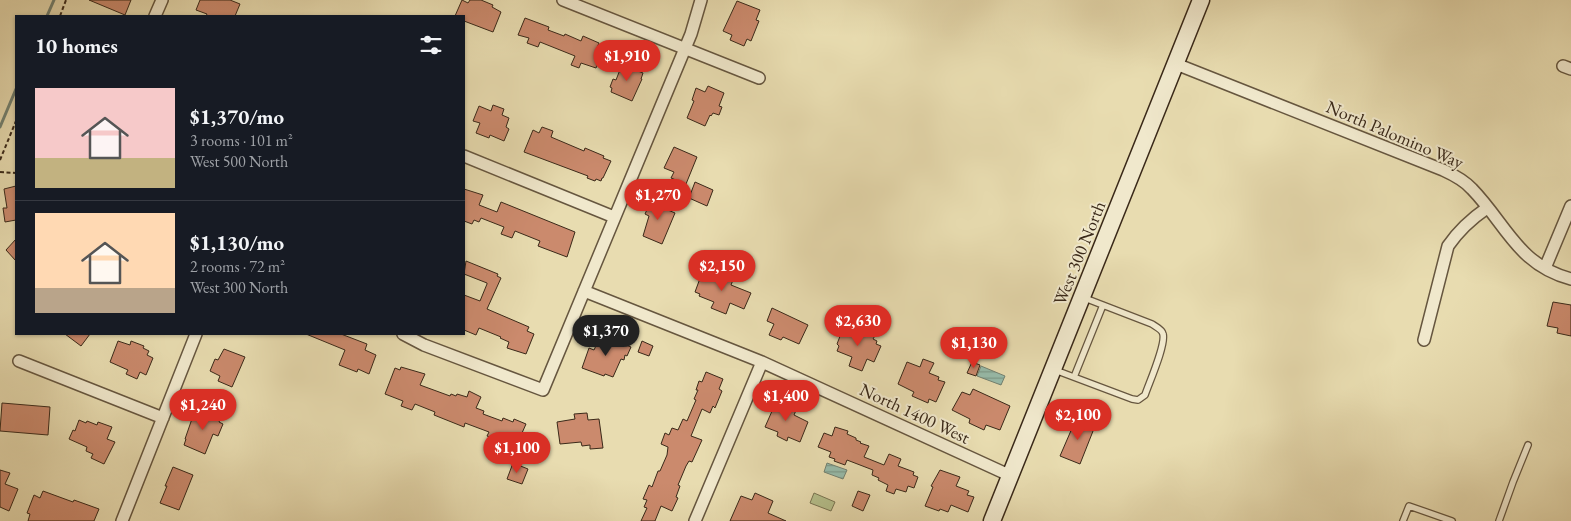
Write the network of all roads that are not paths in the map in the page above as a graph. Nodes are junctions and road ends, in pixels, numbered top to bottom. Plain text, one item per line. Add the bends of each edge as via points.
1 (162, 0) edge
2 (564, 0) edge
3 (702, 0) edge
4 (1202, 0) edge
5 (155, 15) edge
6 (685, 48) junction
7 (1176, 64) junction
8 (759, 78) dead end
9 (465, 156) edge
10 (1571, 206) edge
11 (1487, 208) junction
12 (614, 217) junction
13 (1545, 268) junction
14 (1571, 279) edge
15 (584, 291) junction
16 (1082, 297) junction
17 (1103, 305) junction
18 (196, 335) edge
19 (405, 335) edge
20 (1424, 340) dead end
21 (19, 361) dead end
22 (762, 362) junction
23 (1054, 369) junction
24 (1074, 377) junction
25 (163, 418) junction
26 (1528, 445) dead end
27 (1011, 476) junction
28 (122, 521) edge
29 (695, 521) edge
30 (992, 521) edge
31 (1403, 521) edge
32 (1452, 521) edge
33 (1499, 521) edge

1 - 5 street
2 - 6 street
3 - 6 street
4 - 7 street, West 300 North
6 - 8 street
6 - 12 street
7 - 11 street, North Palomino Way via 1443,170 1472,189
7 - 16 street, West 300 North
9 - 12 street
10 - 13 street
11 - 13 street, North Palomino Way via 1516,245
11 - 20 street via 1468,222 1448,246
12 - 15 street
13 - 14 street, North Palomino Way
15 - 19 street via 543,390
15 - 22 street, North 1400 West
16 - 17 lane
16 - 23 street, West 300 North
17 - 24 lane
17 - 24 lane via 1152,324 1163,334 1163,344 1145,395 1138,400 1132,399
18 - 25 street
21 - 25 street
22 - 27 street, North 1400 West
22 - 29 street
23 - 24 lane
23 - 27 street, West 300 North
25 - 28 street
26 - 33 lane
27 - 30 street, West 300 North
31 - 32 lane via 1409,506

